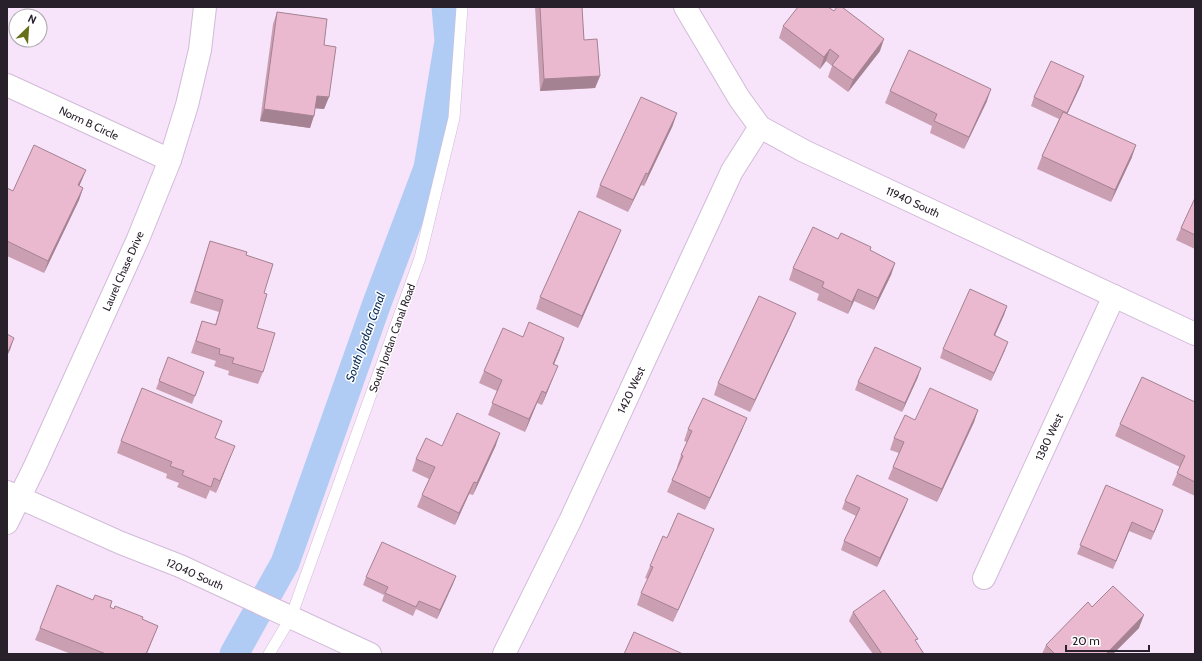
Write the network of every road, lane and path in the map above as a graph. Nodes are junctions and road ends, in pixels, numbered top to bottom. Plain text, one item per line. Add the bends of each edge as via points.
1 (205, 7) edge
2 (462, 7) edge
3 (685, 7) edge
4 (7, 85) edge
5 (760, 127) junction
6 (170, 160) junction
7 (1114, 296) junction
8 (1195, 334) edge
9 (13, 495) edge
10 (7, 523) edge
11 (984, 578) dead end
12 (291, 618) junction
13 (268, 654) edge
14 (370, 654) edge
15 (504, 654) edge

1 - 6 street, Laurel Chase Drive via 200,50
2 - 12 lane, South Jordan Canal Road via 454,118 420,258
3 - 5 street, 11940 South via 739,98
4 - 6 street, Norm B Circle
5 - 7 street, 11940 South via 804,151
5 - 15 street, 1420 West via 732,171 570,521
6 - 9 street, Laurel Chase Drive via 138,239 36,464
7 - 8 street, 11940 South
7 - 11 street, 1380 West
9 - 10 street, Laurel Chase Drive
9 - 12 street, 12040 South via 180,566
12 - 13 lane, South Jordan Canal Road
12 - 14 street, 12040 South

